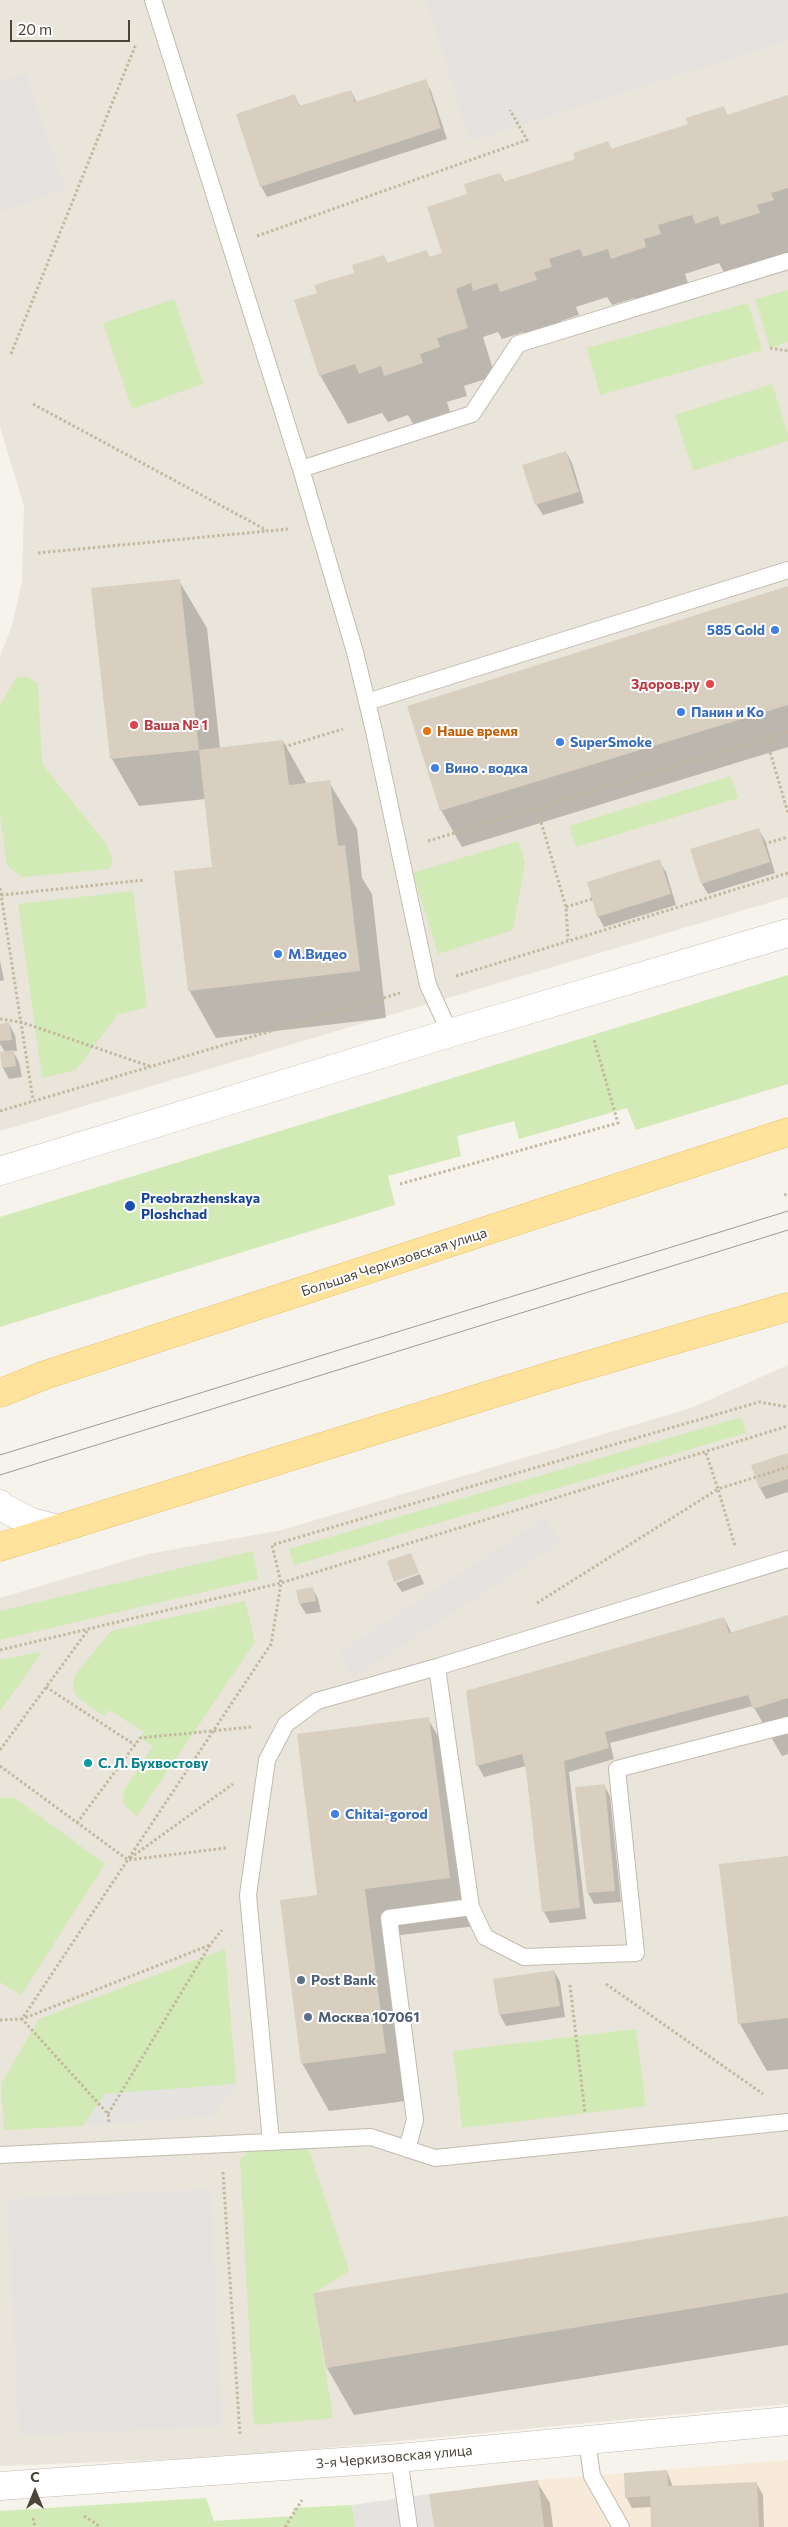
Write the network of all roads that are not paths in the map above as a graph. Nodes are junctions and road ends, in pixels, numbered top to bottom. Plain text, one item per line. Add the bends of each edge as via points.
1 (154, 0) edge
2 (788, 261) edge
3 (301, 469) junction
4 (788, 570) edge
5 (367, 702) junction
6 (788, 933) edge
7 (450, 1033) junction
8 (788, 1132) edge
9 (0, 1171) edge
10 (788, 1307) edge
11 (0, 1393) edge
12 (0, 1504) edge
13 (59, 1529) junction
14 (0, 1547) edge
15 (788, 1559) edge
16 (437, 1667) junction
17 (788, 1725) edge
18 (471, 1908) junction
19 (788, 2122) edge
20 (271, 2142) junction
21 (407, 2149) junction
22 (0, 2155) edge
23 (788, 2421) edge
24 (587, 2440) junction
25 (399, 2458) junction
26 (0, 2486) edge
27 (409, 2527) edge
28 (621, 2527) edge

1 - 3 lane
2 - 3 lane via 518,344 472,414
3 - 5 lane
4 - 5 lane
5 - 7 lane via 428,984
6 - 7 street
7 - 9 street
8 - 11 main road, Большая Черкизовская улица via 45,1375
10 - 13 main road via 550,1376
12 - 13 street via 31,1522
13 - 14 main road
15 - 16 lane
16 - 18 lane
16 - 20 lane via 317,1700 286,1724 267,1760 248,1896
17 - 18 lane via 616,1769 636,1953 524,1957 485,1937
18 - 21 lane via 389,1918 415,2120
19 - 21 lane via 436,2158
20 - 21 lane via 371,2137
20 - 22 lane
23 - 24 street, 3-я Черкизовская улица
24 - 25 street, 3-я Черкизовская улица
24 - 28 lane via 592,2476
25 - 26 street, 3-я Черкизовская улица
25 - 27 lane

